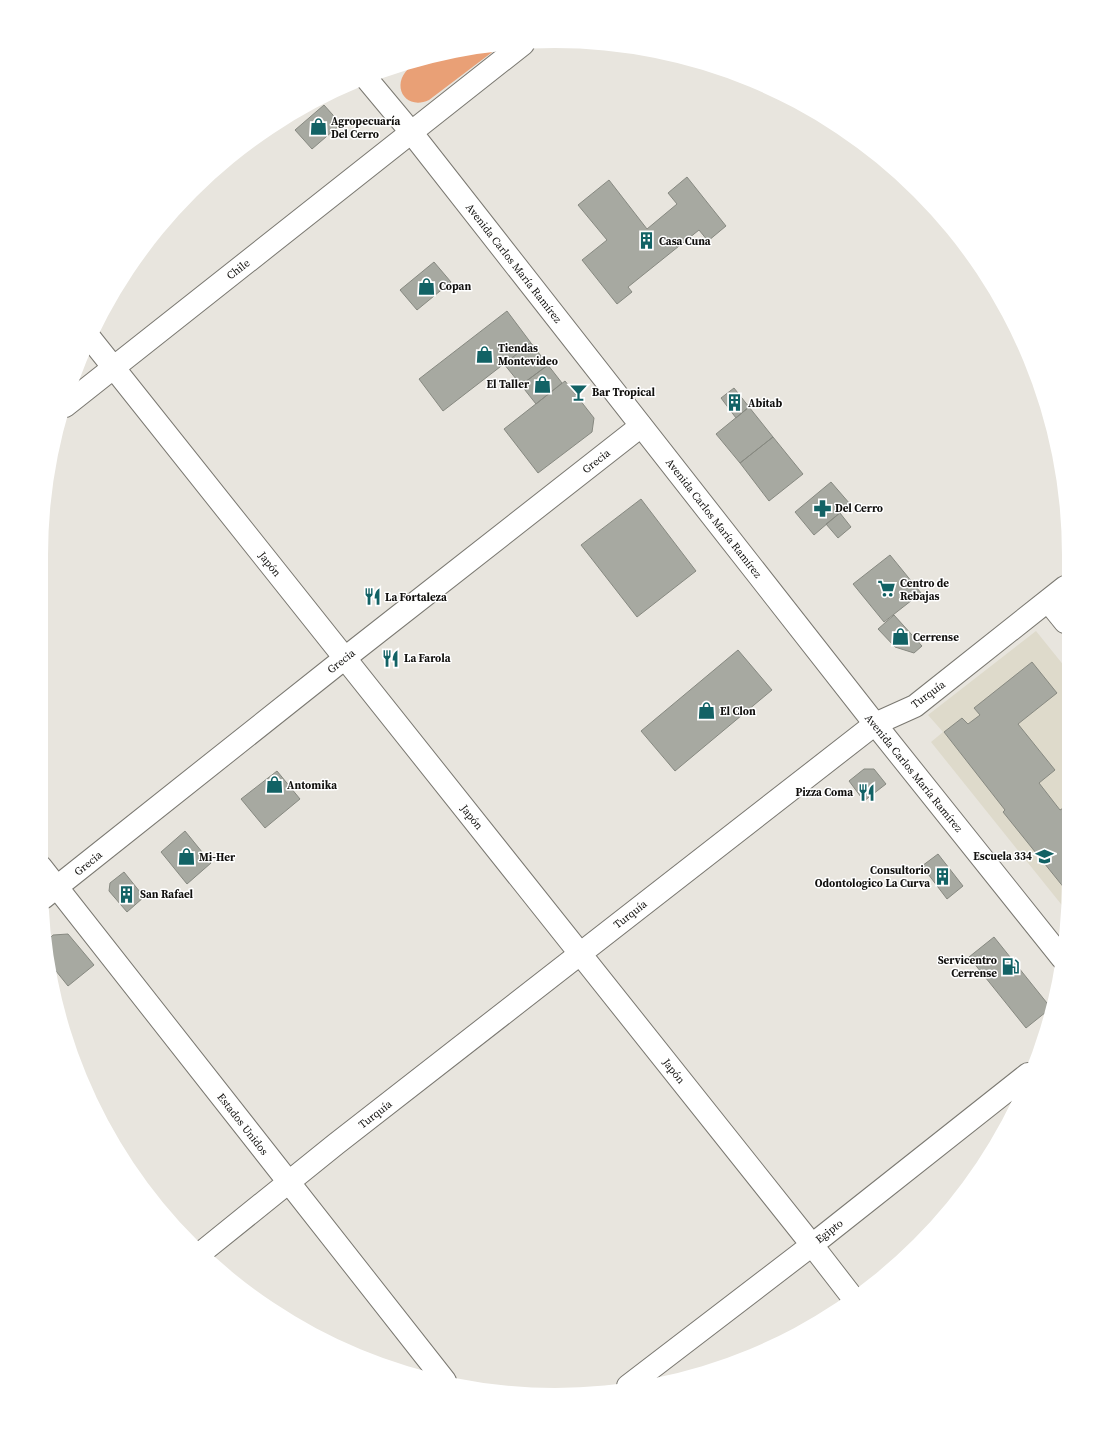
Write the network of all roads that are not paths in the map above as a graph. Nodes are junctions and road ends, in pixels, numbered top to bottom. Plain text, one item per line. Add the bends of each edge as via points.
1 (516, 50) edge
2 (373, 83) edge
3 (411, 132) junction
4 (95, 344) edge
5 (114, 368) junction
6 (72, 400) edge
7 (641, 426) junction
8 (1062, 589) edge
9 (1048, 601) junction
10 (1062, 618) edge
11 (345, 658) junction
12 (874, 724) junction
13 (50, 893) edge
14 (580, 952) junction
15 (1057, 952) edge
16 (1021, 1080) edge
17 (288, 1182) junction
18 (812, 1245) junction
19 (206, 1249) edge
20 (850, 1294) edge
21 (440, 1374) edge
22 (634, 1382) edge

1 - 3 street, Chile
2 - 3 street, Avenida Carlos María Ramírez
3 - 5 street, Chile
3 - 7 street, Avenida Carlos María Ramírez
4 - 5 street, Japón
5 - 6 street, Chile
5 - 11 street, Japón
7 - 11 street, Grecia
7 - 12 street, Avenida Carlos María Ramírez
8 - 9 street, Turquía
9 - 10 street
9 - 12 street, Turquía via 915,706
11 - 13 street, Grecia
11 - 14 street, Japón
12 - 14 street, Turquía
12 - 15 street, Avenida Carlos María Ramírez
13 - 17 street, Estados Unidos
14 - 17 street, Turquía
14 - 18 street, Japón
16 - 18 street, Egipto
17 - 19 street, Turquía
17 - 21 street, Estados Unidos
18 - 20 street, Japón
18 - 22 street, Egipto

